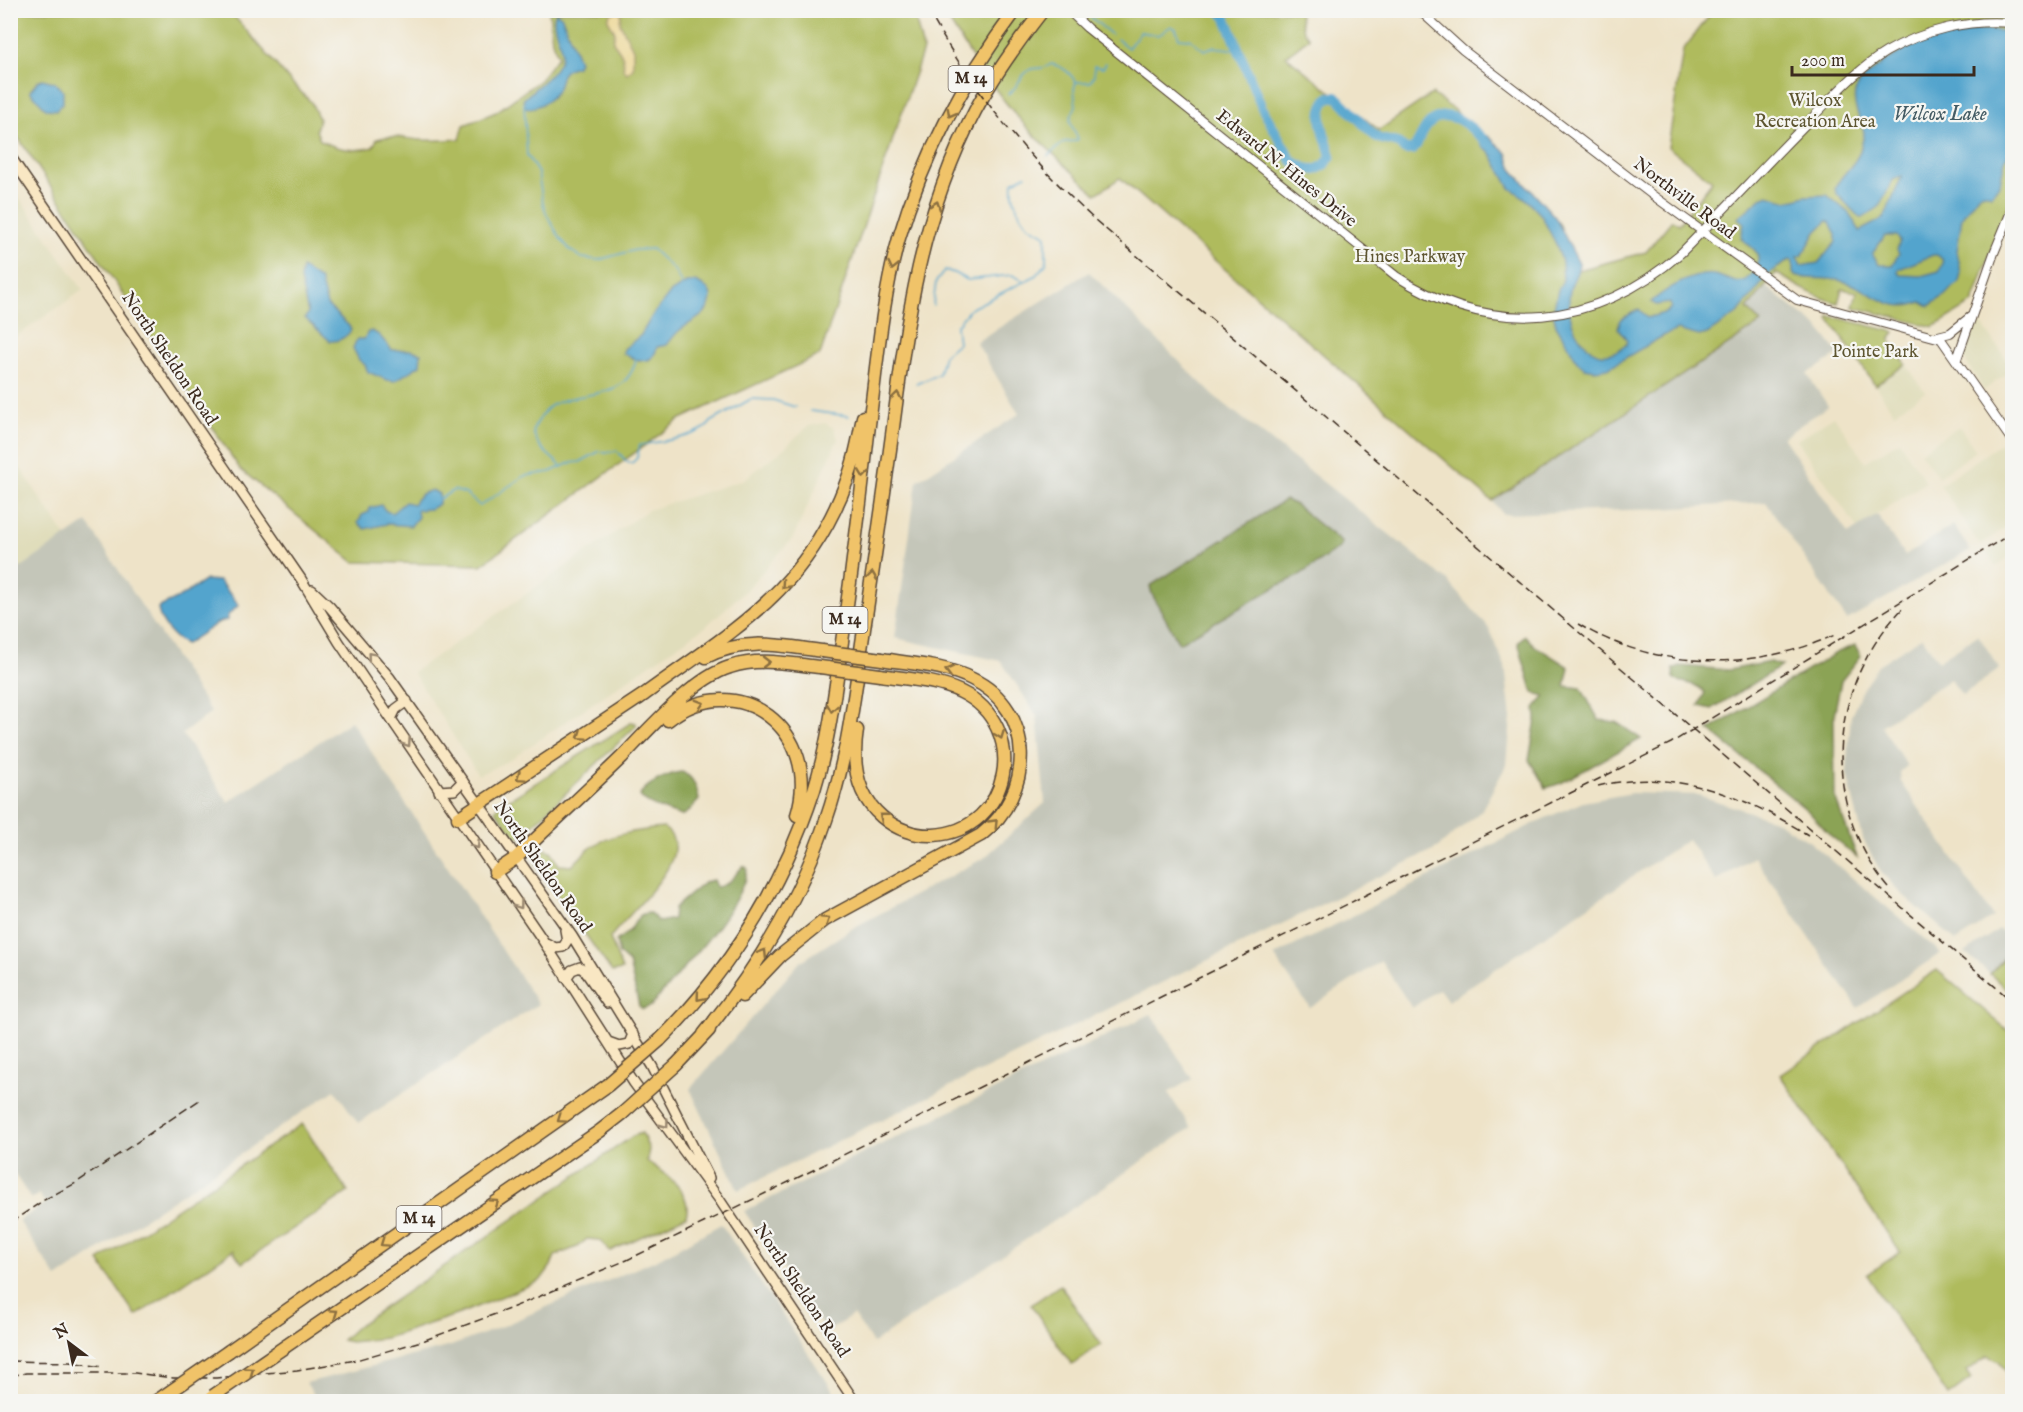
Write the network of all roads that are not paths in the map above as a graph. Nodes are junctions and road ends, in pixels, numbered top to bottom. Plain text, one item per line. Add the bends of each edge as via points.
1 (1016, 10) edge
2 (1068, 10) edge
3 (1419, 10) edge
4 (1043, 11) edge
5 (2013, 23) edge
6 (10, 156) edge
7 (2013, 209) edge
8 (1702, 232) junction
9 (1973, 314) junction
10 (1936, 336) junction
11 (878, 353) junction
12 (1957, 359) junction
13 (2013, 441) edge
14 (301, 579) junction
15 (863, 634) junction
16 (638, 699) junction
17 (407, 702) junction
18 (391, 719) junction
19 (618, 760) junction
20 (463, 781) junction
21 (439, 791) junction
22 (478, 804) junction
23 (458, 818) junction
24 (516, 858) junction
25 (495, 872) junction
26 (777, 878) junction
27 (563, 923) junction
28 (542, 939) junction
29 (566, 978) junction
30 (624, 1019) junction
31 (633, 1034) junction
32 (705, 1035) junction
33 (608, 1042) junction
34 (719, 1199) junction
35 (159, 1399) edge
36 (210, 1399) edge
37 (855, 1401) edge

1 -> 11 highway, M 14 via 962,94 914,194 898,241
2 - 8 street, Edward N. Hines Drive via 1328,223 1404,281 1457,308 1513,316 1552,315 1602,303 1639,285
3 - 8 street, Northville Road via 1463,50
15 -> 4 highway, M 14 via 907,322 926,236 975,112
5 - 8 street, Edward N. Hines Drive via 1980,22 1946,28 1909,40 1877,58 1828,102
6 - 14 main road, North Sheldon Road
7 - 9 street
8 - 10 street, Northville Road via 1797,300
9 - 10 street via 1950,333
9 - 12 street
10 - 12 street
11 -> 16 highway via 850,474 831,519 805,561 755,614
11 -> 26 highway, M 14 via 830,723 813,790
12 - 13 street
17 -> 14 main road, North Sheldon Road via 329,606
14 - 18 main road, North Sheldon Road
19 -> 15 highway, bridge via 690,692 716,672 738,664 782,662 820,667 880,675 934,684 960,691 979,704 995,723 1003,745 1003,777 994,800 972,823 942,834 917,834 888,822 865,797 855,754 862,684
32 -> 15 highway, M 14 via 777,930 826,820 849,732
16 -> 22 highway
32 -> 16 highway, bridge via 807,933 843,909 975,839 999,819 1011,802 1020,776 1020,741 999,699 961,674 766,644 731,647 709,656
17 - 18 main road
17 - 20 main road, North Sheldon Road
18 -> 21 main road, North Sheldon Road
19 - 24 highway
19 -> 26 highway via 672,717 703,702 739,703 770,717 793,744 802,780 799,808
20 - 21 main road via 454,790
20 - 22 main road, North Sheldon Road
21 - 23 main road, North Sheldon Road
22 - 23 highway
22 - 24 main road, North Sheldon Road
23 -> 25 main road, North Sheldon Road
24 - 25 highway
24 - 27 main road, North Sheldon Road
25 -> 28 main road, North Sheldon Road
26 -> 35 highway, M 14, bridge via 755,921 692,1007 608,1085
27 - 28 main road via 567,941 563,947 555,948
27 - 30 main road, North Sheldon Road
28 - 29 main road, North Sheldon Road
29 - 30 main road via 572,970 585,971 613,1012
29 - 33 main road, North Sheldon Road
30 - 31 main road, North Sheldon Road
31 - 33 main road via 624,1046
31 - 34 main road, North Sheldon Road
36 -> 32 highway, M 14, bridge via 600,1131
33 -> 34 main road, North Sheldon Road
34 - 37 main road, North Sheldon Road

